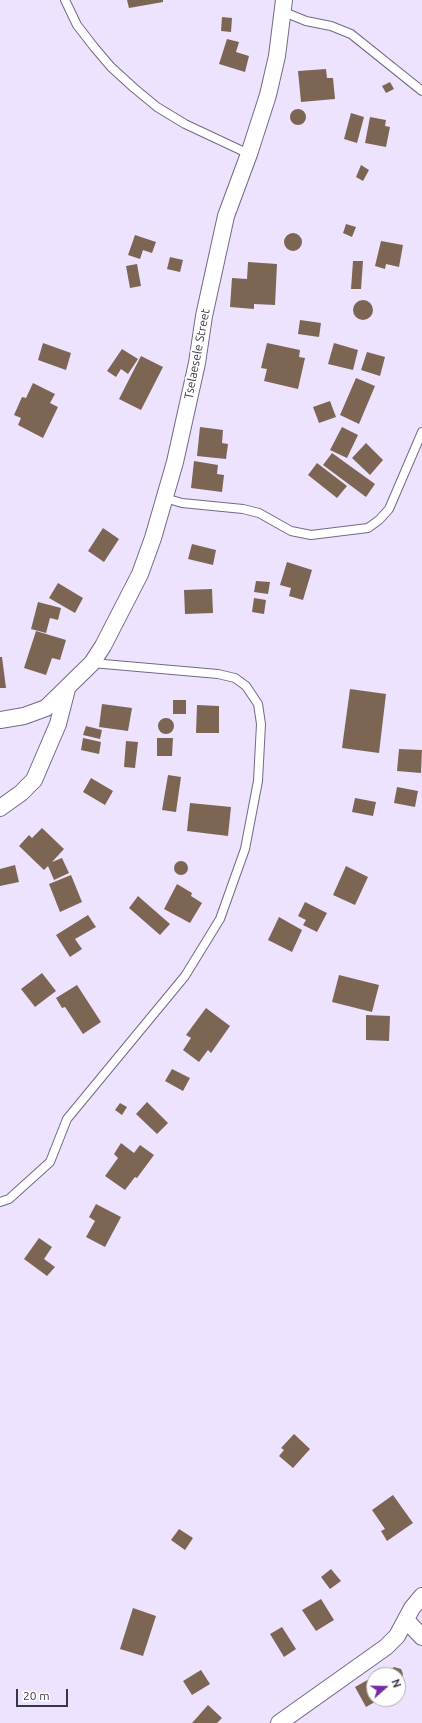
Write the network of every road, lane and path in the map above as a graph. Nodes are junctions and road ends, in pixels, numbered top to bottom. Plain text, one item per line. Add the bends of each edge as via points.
1 (65, 0) edge
2 (284, 6) edge
3 (422, 91) edge
4 (249, 154) junction
5 (422, 432) edge
6 (165, 498) junction
7 (92, 663) junction
8 (67, 689) junction
9 (0, 720) edge
10 (0, 808) edge
11 (0, 1202) edge
12 (422, 1596) edge
13 (406, 1620) junction
14 (422, 1637) edge
15 (279, 1723) edge

1 - 4 lane via 77,26 94,48 111,67 157,107 185,124
2 - 3 lane via 306,21 331,26 351,34
2 - 4 street, Tselaesele Street via 268,95
4 - 6 street, Tselaesele Street via 226,216 176,462
5 - 6 lane via 389,509 368,528 311,535 291,531 259,513 182,503
6 - 7 street, Tselaesele Street via 140,574
7 - 8 street, Tselaesele Street
7 - 11 lane via 218,674 235,678 246,686 258,704 261,724 258,781 245,849 220,919 185,976 67,1119 50,1162 9,1199
8 - 9 street, Tselaesele Street via 46,708 24,716
8 - 10 street, Tselaesele Street via 58,724 34,780
12 - 13 street
13 - 14 street
13 - 15 street via 397,1636 386,1647

